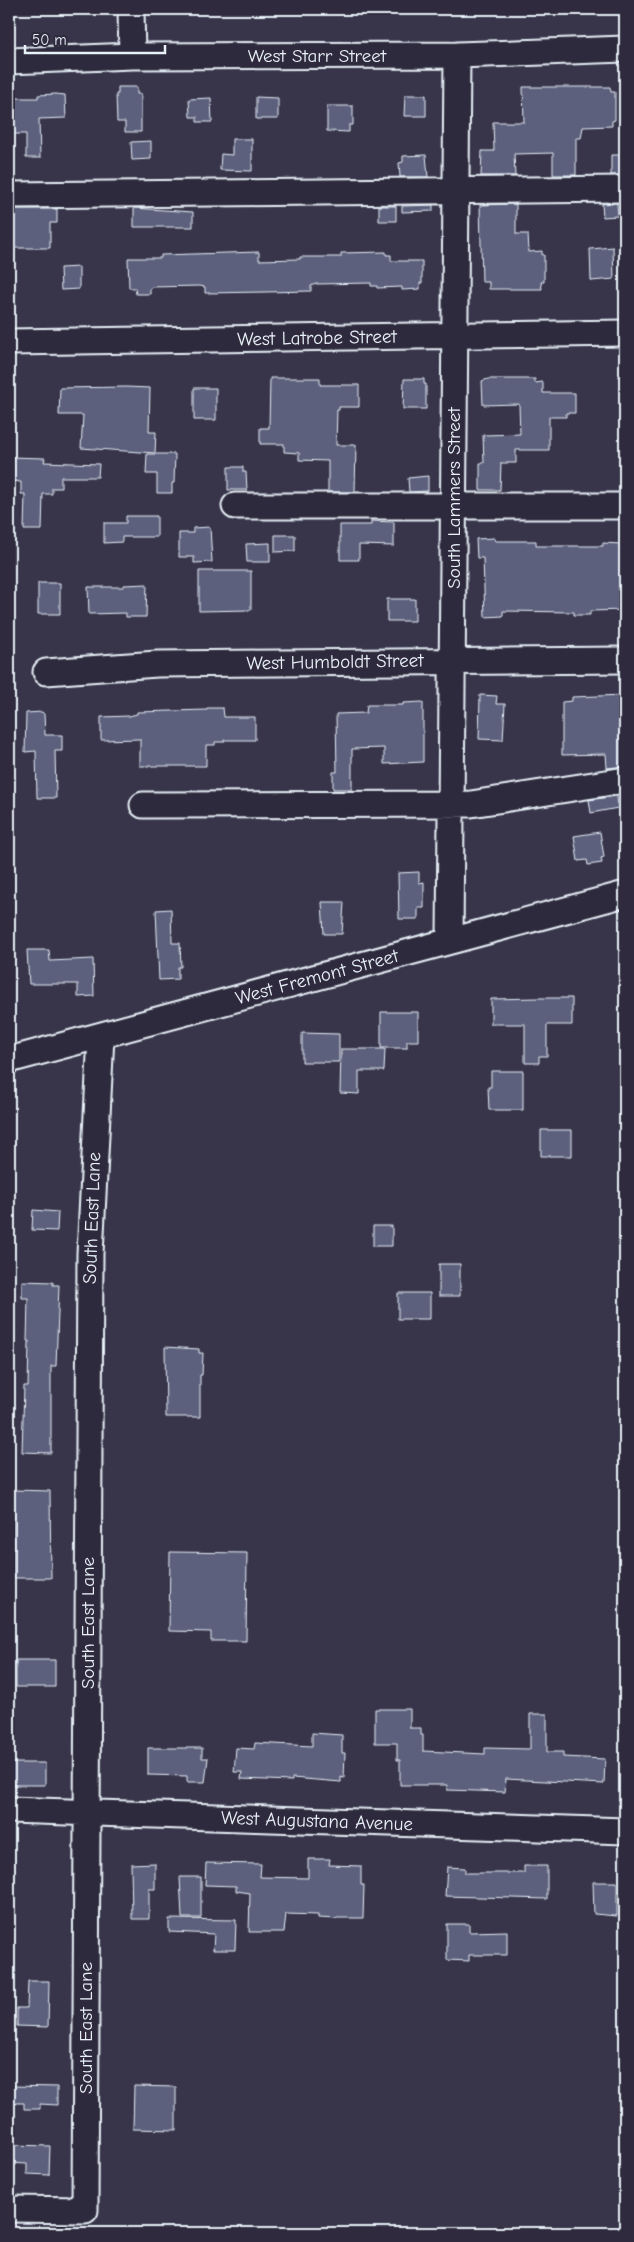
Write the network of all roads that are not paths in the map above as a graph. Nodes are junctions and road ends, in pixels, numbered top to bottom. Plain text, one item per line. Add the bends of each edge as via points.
1 (131, 9) edge
2 (625, 49) edge
3 (457, 55) junction
4 (132, 56) junction
5 (9, 61) edge
6 (625, 189) edge
7 (456, 191) junction
8 (9, 195) edge
9 (625, 333) edge
10 (454, 336) junction
11 (9, 342) edge
12 (235, 506) dead end
13 (454, 506) junction
14 (625, 506) edge
15 (454, 660) junction
16 (625, 660) edge
17 (46, 672) dead end
18 (625, 780) edge
19 (452, 804) junction
20 (143, 805) dead end
21 (625, 894) edge
22 (450, 940) junction
23 (102, 1036) junction
24 (9, 1060) edge
25 (9, 1810) edge
26 (87, 1813) junction
27 (625, 1831) edge
28 (9, 2210) edge

1 - 4 street
2 - 3 street, West Starr Street
3 - 4 street, West Starr Street
3 - 7 street, South Lammers Street
4 - 5 street, West Starr Street
6 - 7 street
7 - 8 street
7 - 10 street, South Lammers Street
9 - 10 street, West Latrobe Street
10 - 11 street, West Latrobe Street
10 - 13 street, South Lammers Street
12 - 13 street
13 - 14 street
13 - 15 street, South Lammers Street
15 - 16 street, West Humboldt Street
15 - 17 street, West Humboldt Street via 157,664
15 - 19 street, South Lammers Street
18 - 19 street via 471,804
19 - 20 street
19 - 22 street, South Lammers Street
21 - 22 street, West Fremont Street
22 - 23 street, West Fremont Street
23 - 24 street, West Fremont Street
23 - 26 street, South East Lane via 90,1254
25 - 26 street, West Augustana Avenue
26 - 27 street, West Augustana Avenue
26 - 28 street, South East Lane via 85,2210

